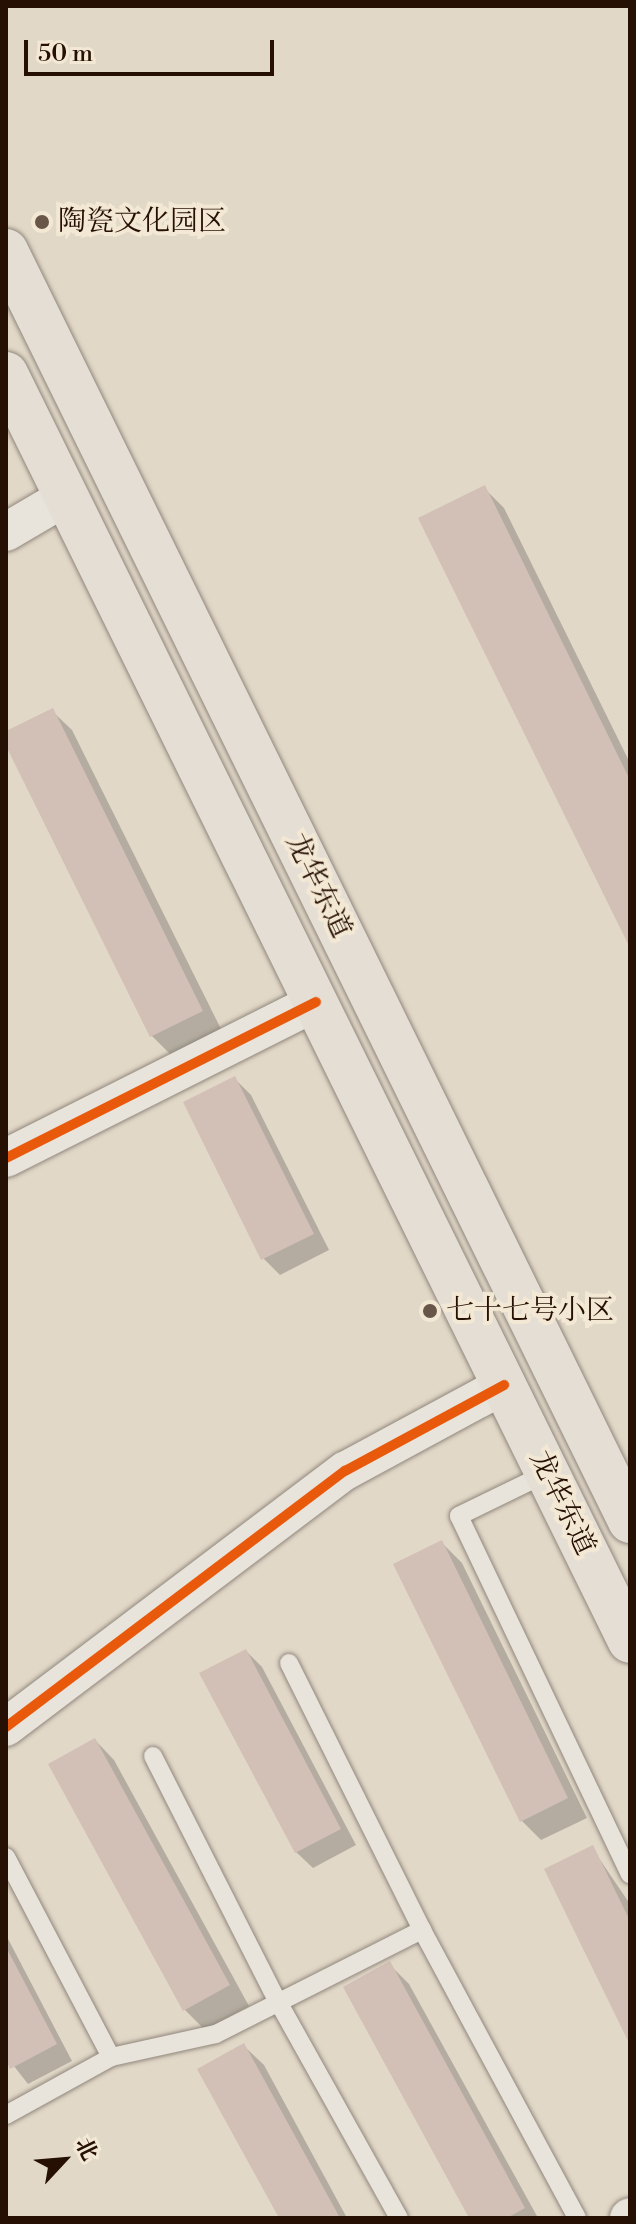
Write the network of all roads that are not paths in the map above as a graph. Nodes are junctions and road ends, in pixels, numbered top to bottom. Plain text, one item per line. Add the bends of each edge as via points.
1 (6, 251) edge
2 (6, 374) edge
3 (67, 496) junction
4 (6, 532) edge
5 (316, 1002) junction
6 (6, 1158) edge
7 (504, 1385) junction
8 (547, 1473) junction
9 (630, 1521) edge
10 (630, 1641) edge
11 (289, 1663) dead end
12 (6, 1727) edge
13 (153, 1756) dead end
14 (6, 1857) edge
15 (630, 1874) edge
16 (422, 1930) junction
17 (276, 1998) junction
18 (111, 2057) junction
19 (6, 2115) edge
20 (399, 2218) edge
21 (577, 2218) edge

1 - 9 main road, 龙华东道
2 - 3 main road, 龙华东道
3 - 4 street
3 - 5 main road, 龙华东道
5 - 6 street
5 - 7 main road, 龙华东道
7 - 8 main road, 龙华东道
7 - 12 street via 345,1471
8 - 10 main road, 龙华东道
8 - 15 lane via 459,1516
11 - 16 lane
13 - 17 lane
14 - 18 lane
16 - 17 lane
16 - 21 lane
17 - 18 lane via 216,2034
17 - 20 lane
18 - 19 lane

